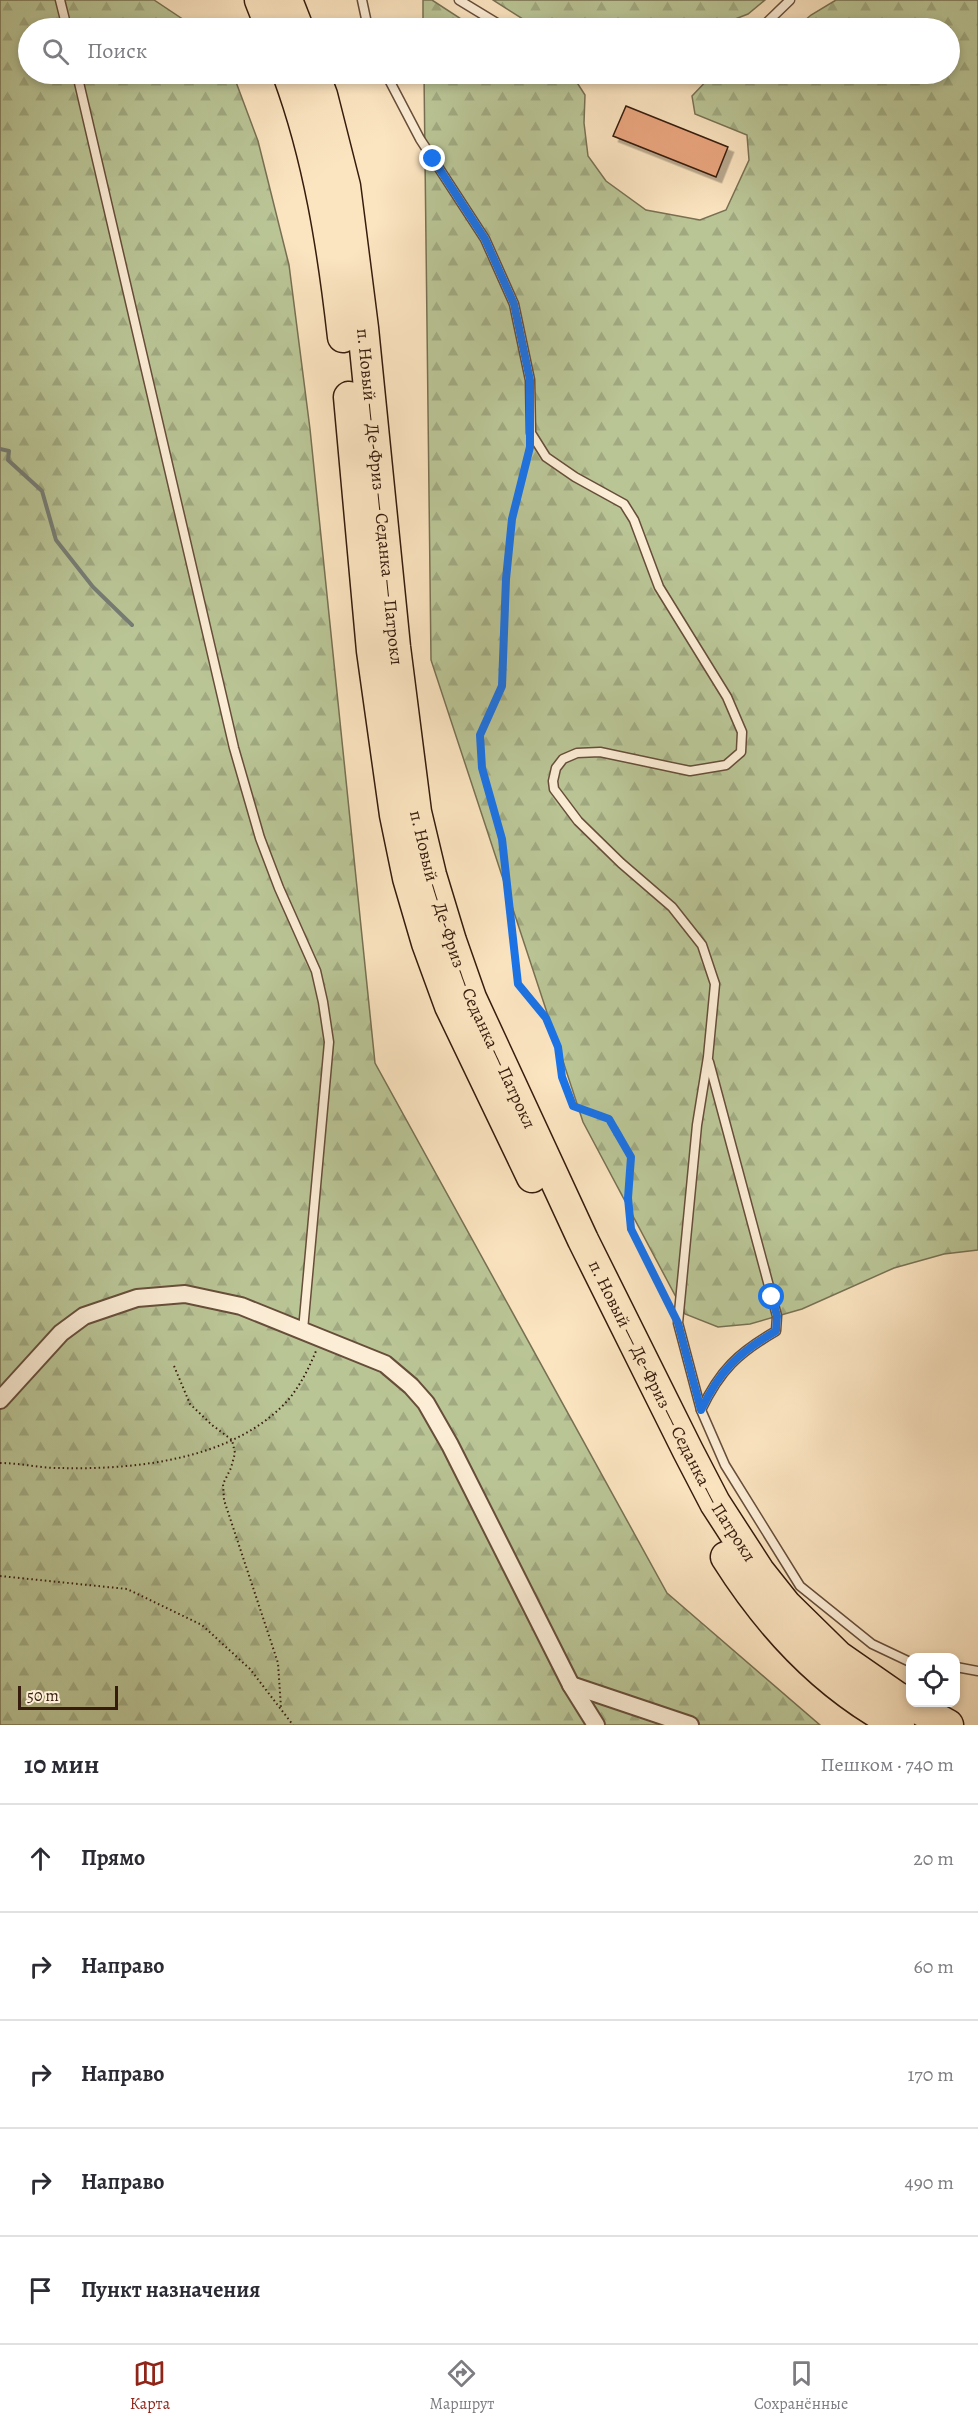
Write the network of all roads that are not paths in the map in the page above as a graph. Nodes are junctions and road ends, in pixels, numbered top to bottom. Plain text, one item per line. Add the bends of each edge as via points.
1 (60, 0) edge
2 (260, 0) edge
3 (287, 0) edge
4 (362, 0) edge
5 (459, 0) edge
6 (790, 0) edge
7 (64, 18) edge
8 (267, 18) edge
9 (294, 18) edge
10 (366, 18) edge
11 (489, 18) edge
12 (771, 18) edge
13 (79, 84) edge
14 (292, 84) edge
15 (318, 84) edge
16 (391, 84) edge
17 (708, 1057) junction
18 (303, 1330) junction
19 (0, 1400) edge
20 (701, 1410) junction
21 (906, 1660) edge
22 (960, 1668) edge
23 (978, 1671) edge
24 (571, 1684) junction
25 (596, 1725) edge
26 (690, 1725) edge
27 (899, 1725) edge
28 (948, 1725) edge

1 - 7 lane
2 - 8 highway
3 - 9 highway
4 - 10 lane
5 - 11 lane
6 - 12 lane
13 - 18 lane via 234,748 260,838 316,971 323,1002 329,1041
14 - 27 highway, п. Новый — Де-Фриз — Седанка — Патрокл via 324,205 343,334 372,651 395,815 408,878 450,1006 566,1251 700,1516 770,1620 823,1673
15 - 28 highway, п. Новый — Де-Фриз — Седанка — Патрокл via 345,186 416,812 450,941 471,998 583,1240 688,1451 715,1503 753,1561 786,1605 838,1656 897,1697
16 - 17 lane via 420,139 485,239 514,304 530,380 531,433 546,457 624,504 659,587 727,697 742,732 741,753 726,765 690,771 600,752 577,753 556,768 553,781 554,789 578,821 672,907 702,945 715,984
17 - 20 lane via 697,1125 678,1323
17 - 20 lane via 777,1316 776,1331 726,1368
18 - 19 street via 241,1306 185,1294 137,1298 84,1316 61,1333
18 - 24 street via 385,1364 426,1402
20 - 21 lane via 725,1465 800,1586 872,1644
22 - 23 lane
24 - 25 street
24 - 26 street

